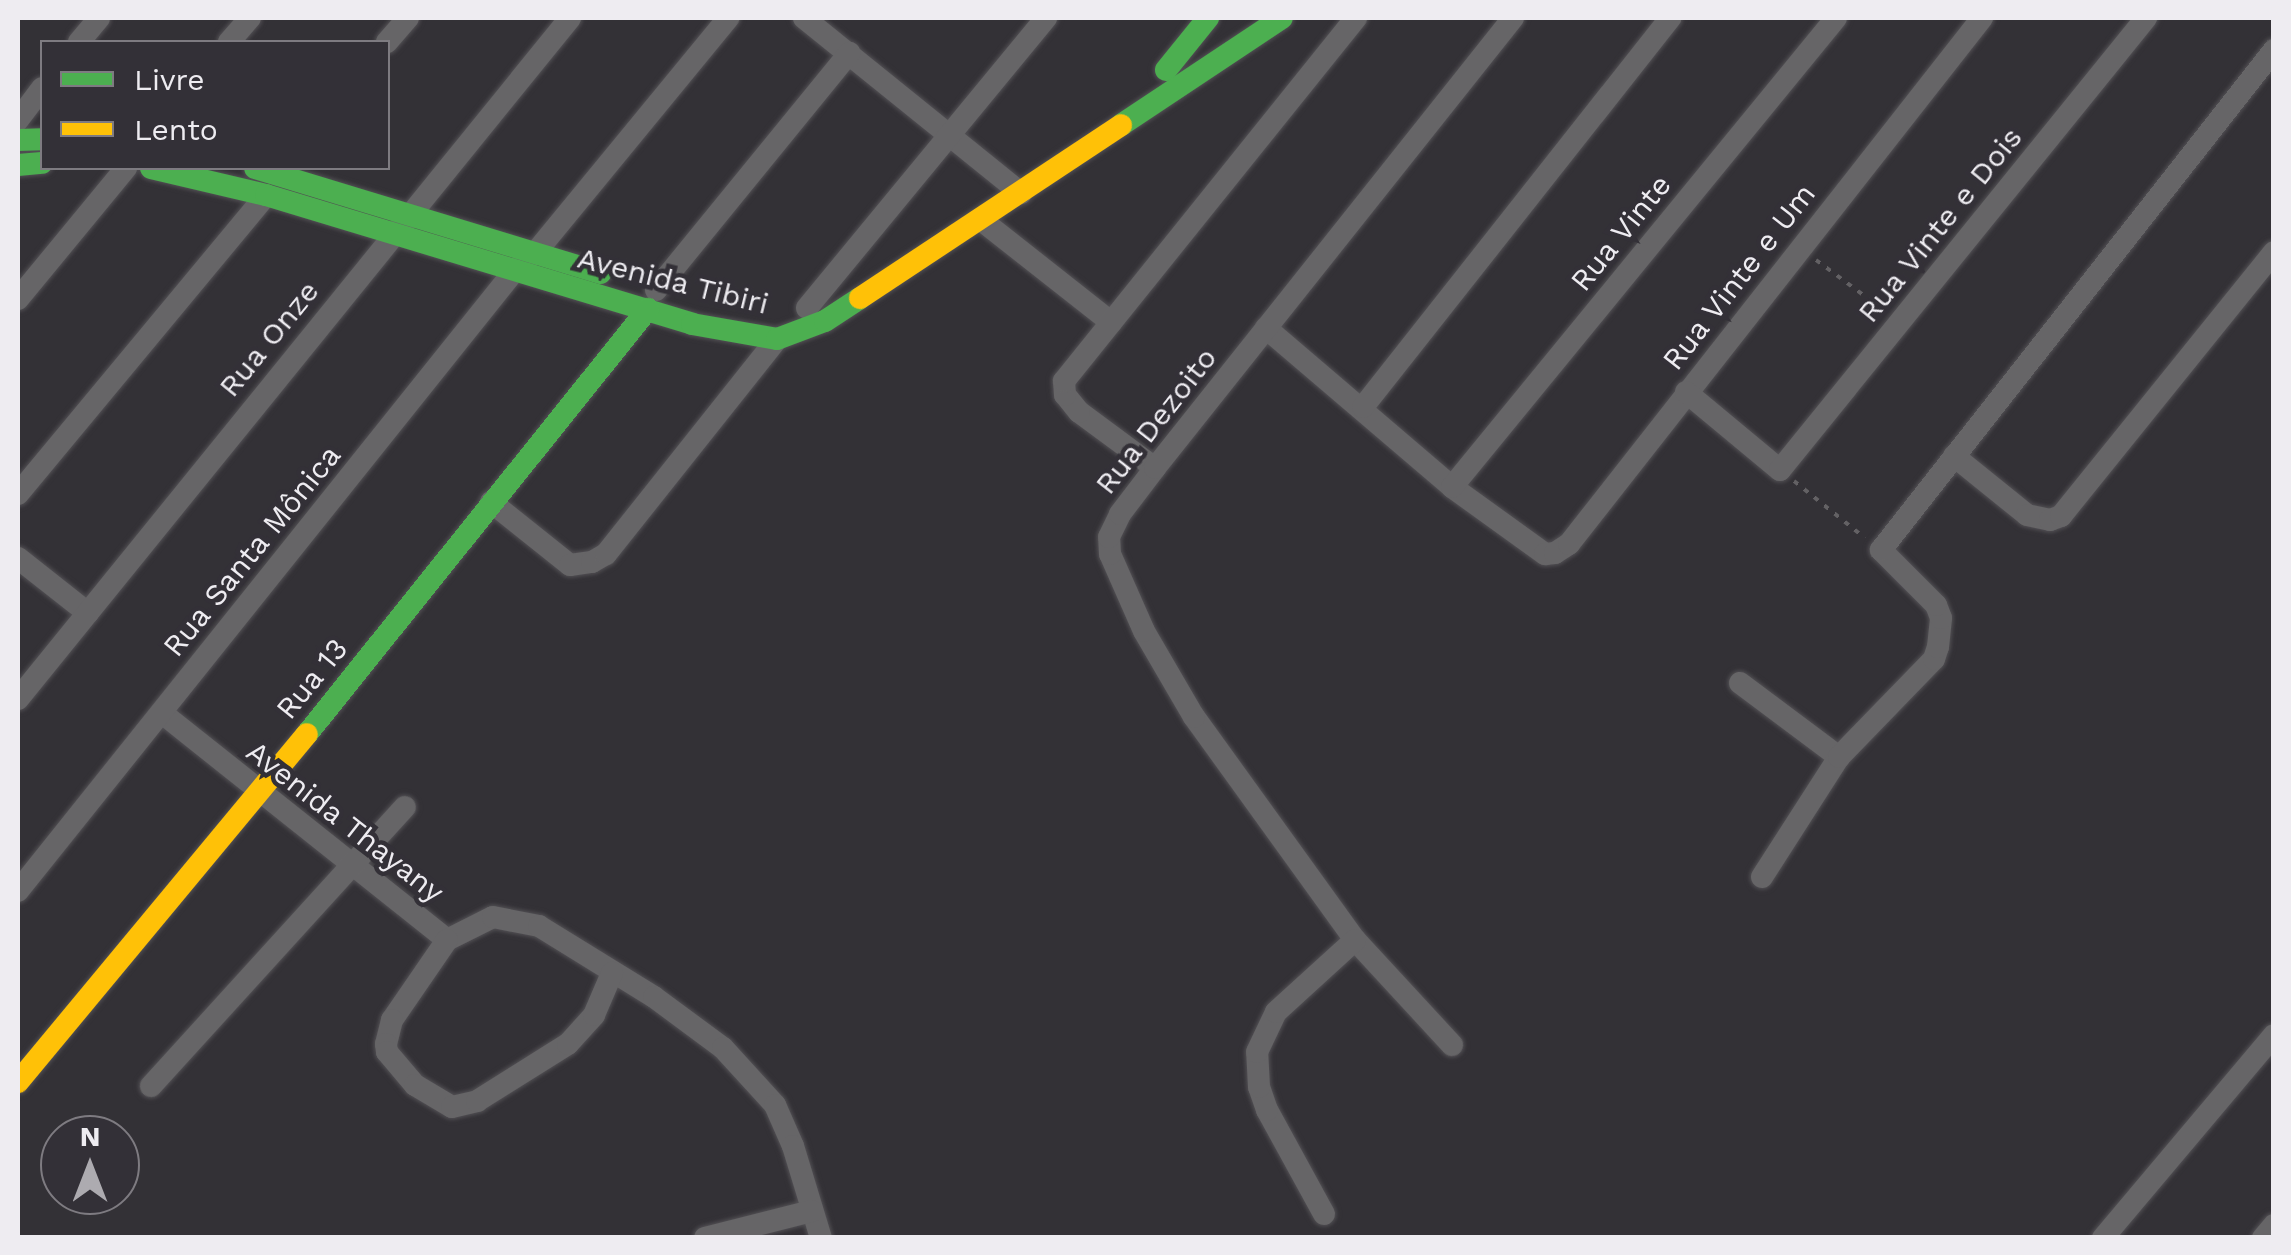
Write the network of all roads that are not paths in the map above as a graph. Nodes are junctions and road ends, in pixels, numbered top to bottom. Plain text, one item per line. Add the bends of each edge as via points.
1 (99, 18) edge
2 (250, 18) edge
3 (408, 18) edge
4 (570, 18) edge
5 (728, 18) edge
6 (804, 18) edge
7 (1046, 18) edge
8 (1208, 18) edge
9 (1245, 18) edge
10 (1282, 18) edge
11 (1356, 18) edge
12 (1512, 18) edge
13 (1670, 18) edge
14 (1836, 18) edge
15 (1982, 18) edge
16 (2146, 18) edge
17 (81, 40) edge
18 (231, 40) edge
19 (388, 40) edge
20 (2274, 50) edge
21 (848, 54) junction
22 (1166, 70) junction
23 (40, 91) edge
24 (18, 120) edge
25 (950, 135) junction
26 (124, 170) edge
27 (160, 170) edge
28 (273, 170) edge
29 (1011, 185) junction
30 (266, 195) junction
31 (410, 212) junction
32 (980, 219) junction
33 (392, 234) junction
34 (536, 252) junction
35 (2274, 252) edge
36 (515, 270) junction
37 (18, 299) edge
38 (652, 300) junction
39 (806, 308) junction
40 (1112, 322) junction
41 (1266, 328) junction
42 (777, 338) junction
43 (1686, 392) junction
44 (1363, 407) junction
45 (1954, 456) junction
46 (1156, 468) junction
47 (1452, 486) junction
48 (18, 494) edge
49 (491, 502) junction
50 (18, 558) edge
51 (88, 613) junction
52 (1740, 683) dead end
53 (18, 700) edge
54 (162, 713) junction
55 (1839, 757) junction
56 (259, 794) junction
57 (405, 807) dead end
58 (352, 867) junction
59 (1762, 877) dead end
60 (18, 891) edge
61 (446, 940) junction
62 (1355, 940) junction
63 (612, 973) junction
64 (2274, 1035) edge
65 (1452, 1045) dead end
66 (18, 1082) edge
67 (151, 1086) dead end
68 (812, 1211) junction
69 (1324, 1214) dead end
70 (2274, 1225) edge
71 (705, 1238) edge
72 (822, 1238) edge
73 (2103, 1238) edge
74 (2263, 1238) edge

1 - 17 street
2 - 18 street
3 - 19 street
4 - 31 street, Rua Onze
5 - 34 street, Rua Santa Mônica
6 - 21 street
7 - 25 street
8 - 22 main road
9 - 22 main road, Avenida Tibiri
10 - 29 main road, Avenida Tibiri
11 - 40 street
12 - 41 street, Rua Dezoito
13 - 44 street
14 - 47 street, Rua Vinte
15 - 43 street, Rua Vinte e Um
16 - 43 street, Rua Vinte e Dois via 1780,470
20 - 45 street
21 - 25 street
21 - 38 street, Rua 13
22 - 29 main road, Avenida Tibiri
23 - 24 street
25 - 29 street
25 - 39 street
26 - 37 street
27 - 30 main road, Avenida Tibiri
28 - 31 main road, Avenida Tibiri
29 - 32 main road, Avenida Tibiri
29 - 39 main road, Avenida Tibiri
30 - 33 main road, Avenida Tibiri
30 - 48 street
31 - 33 street, Rua Onze
31 - 34 main road, Avenida Tibiri
32 - 40 street
32 - 42 main road, Avenida Tibiri via 825,320
33 - 36 main road, Avenida Tibiri
33 - 51 street, Rua Onze
34 - 36 street, Rua Santa Mônica
34 - 38 main road, Avenida Tibiri
35 - 45 street via 2061,516 2027,516
36 - 38 main road, Avenida Tibiri
36 - 54 street, Rua Santa Mônica
38 - 39 main road, Avenida Tibiri via 760,317
38 - 42 main road, Avenida Tibiri via 742,335
38 - 49 main road, Rua 13
40 - 46 street via 1064,381 1065,396
41 - 44 street
41 - 46 street, Rua Dezoito
42 - 49 street via 606,554 570,565
43 - 47 street, Rua Vinte e Um via 1569,544 1550,554
44 - 47 street
45 - 55 street via 1881,550 1936,605 1941,632 1934,659
46 - 62 street, Rua Dezoito via 1110,538 1120,581 1194,716
49 - 56 main road, Rua 13
50 - 51 street
51 - 53 street, Rua Onze
52 - 55 street
54 - 56 street, Avenida Thayany
54 - 60 street, Rua Santa Mônica
55 - 59 street
56 - 58 street, Avenida Thayany
56 - 66 main road, Rua 13
57 - 58 street
58 - 61 street, Avenida Thayany
58 - 67 street
61 - 63 street, Avenida Thayany via 493,917 510,917 539,926
61 - 63 street via 392,1020 386,1044 414,1085 452,1107 492,1093 568,1044 594,1015
62 - 65 street, Rua Dezoito
62 - 69 street via 1276,1012 1257,1052 1267,1110
63 - 68 street, Avenida Thayany via 686,1018 752,1077 793,1146
64 - 73 street
68 - 71 street
68 - 72 street, Avenida Thayany
70 - 74 street

